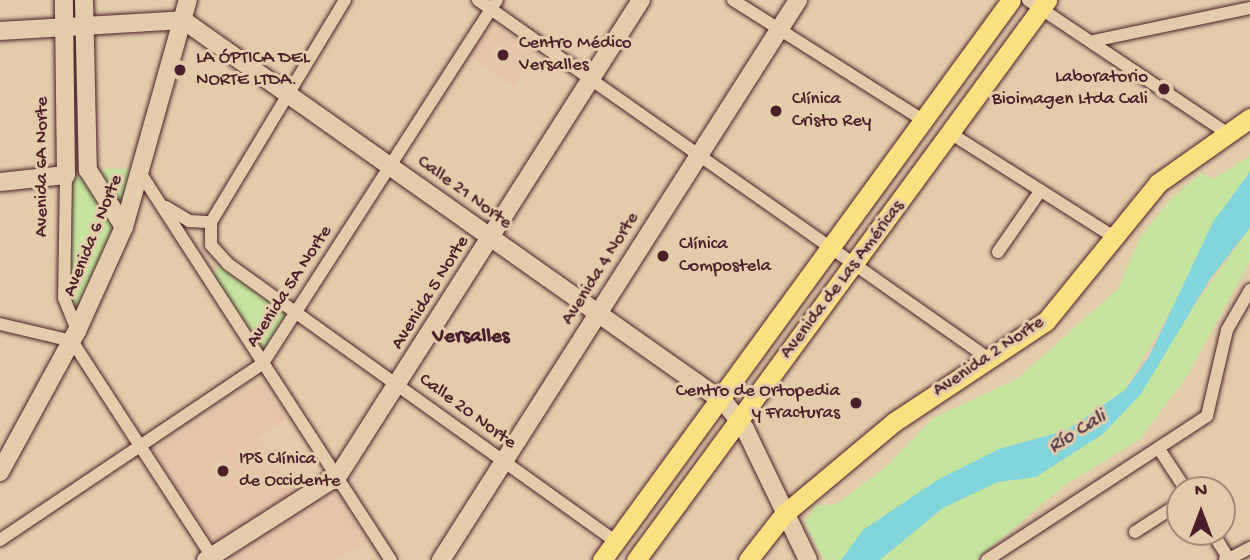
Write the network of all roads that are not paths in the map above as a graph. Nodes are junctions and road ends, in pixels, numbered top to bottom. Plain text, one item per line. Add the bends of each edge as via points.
1 (64, 0) edge
2 (83, 0) edge
3 (188, 0) edge
4 (345, 0) edge
5 (478, 0) edge
6 (641, 0) edge
7 (733, 0) edge
8 (798, 0) edge
9 (1011, 0) edge
10 (1039, 3) edge
11 (494, 5) edge
12 (1250, 8) edge
13 (183, 20) junction
14 (84, 25) junction
15 (64, 26) junction
16 (779, 29) junction
17 (0, 31) edge
18 (1093, 41) junction
19 (590, 83) junction
20 (289, 95) junction
21 (1250, 118) edge
22 (923, 120) junction
23 (1225, 132) junction
24 (950, 133) junction
25 (695, 158) junction
26 (390, 166) junction
27 (66, 174) junction
28 (141, 174) junction
29 (0, 182) edge
30 (1041, 190) junction
31 (162, 205) junction
32 (211, 222) junction
33 (124, 227) junction
34 (1111, 236) junction
35 (491, 238) junction
36 (828, 252) junction
37 (998, 252) dead end
38 (228, 264) junction
39 (854, 270) junction
40 (215, 286) junction
41 (1250, 290) edge
42 (298, 314) junction
43 (598, 314) junction
44 (1, 325) edge
45 (74, 336) junction
46 (985, 356) junction
47 (263, 363) junction
48 (397, 387) junction
49 (719, 399) junction
50 (738, 417) junction
51 (142, 449) junction
52 (1159, 449) junction
53 (505, 466) junction
54 (1, 469) edge
55 (338, 476) junction
56 (1176, 476) edge
57 (1166, 512) edge
58 (784, 514) junction
59 (1135, 532) dead end
60 (0, 541) edge
61 (616, 542) junction
62 (1250, 548) edge
63 (1007, 555) edge
64 (211, 559) edge
65 (639, 559) edge
66 (391, 560) edge
67 (440, 560) edge
68 (602, 560) edge
69 (748, 560) edge
70 (808, 560) edge
71 (987, 560) edge
72 (1228, 560) edge

1 - 15 street, Avenida 6A Norte
2 - 14 street
3 - 13 street, Avenida 6 Norte
4 - 20 street
5 - 11 street
6 - 19 street, Avenida 5 Norte
7 - 16 street
8 - 16 street, Avenida 4 Norte
9 - 22 main road, Avenida de Las Américas
10 - 18 street
10 - 24 main road, Avenida de Las Américas
11 - 19 street
11 - 26 street, Avenida 5A Norte
12 - 18 street
13 - 14 street
13 - 20 street, Calle 21 Norte
13 - 28 street, Avenida 6 Norte
14 - 15 street
14 - 33 street via 88,170
15 - 17 street
15 - 27 street, Avenida 6A Norte
16 - 22 street
16 - 25 street, Avenida 4 Norte
18 - 23 street
19 - 25 street
19 - 35 street, Avenida 5 Norte
20 - 26 street, Calle 21 Norte
20 - 32 street
21 - 23 main road, Avenida 2 Norte
22 - 36 main road, Avenida de Las Américas
23 - 34 main road, Avenida 2 Norte via 1157,183
24 - 30 street
24 - 39 main road, Avenida de Las Américas
25 - 36 street
25 - 43 street, Avenida 4 Norte
26 - 35 street, Calle 21 Norte
26 - 42 street, Avenida 5A Norte
27 - 29 street
27 - 45 street, Avenida 6A Norte via 64,298
28 - 31 street
28 - 33 street, Avenida 6 Norte
30 - 34 street
30 - 37 street
31 - 32 street via 189,221
31 - 40 street
32 - 38 street, Calle 20 Norte via 216,255
33 - 45 street, Avenida 6 Norte
34 - 46 main road, Avenida 2 Norte via 1046,321
35 - 43 street, Calle 21 Norte
35 - 48 street, Avenida 5 Norte
36 - 39 street
36 - 49 main road, Avenida de Las Américas
38 - 40 street via 211,271
38 - 42 street, Calle 20 Norte
39 - 46 street
39 - 50 main road, Avenida de Las Américas
40 - 47 street
41 - 52 street via 1227,330 1207,416
42 - 47 street, Avenida 5A Norte
42 - 48 street, Calle 20 Norte
43 - 49 street, Calle 21 Norte
43 - 53 street, Avenida 4 Norte
44 - 45 street
45 - 51 street, Avenida 6A Norte
45 - 54 street, Avenida 6 Norte
46 - 58 main road, Avenida 2 Norte
47 - 51 street, Avenida 5A Norte
47 - 55 street
48 - 53 street, Calle 20 Norte
48 - 55 street, Avenida 5 Norte
49 - 50 street, Calle 21 Norte
49 - 61 main road, Avenida de Las Américas
50 - 58 street, Calle 21 Norte
50 - 65 main road, Avenida de Las Américas
51 - 60 street, Avenida 5A Norte
51 - 64 street, Avenida 6A Norte
52 - 56 street
52 - 63 street
53 - 61 street, Calle 20 Norte
53 - 67 street, Avenida 4 Norte
55 - 64 street, Avenida 5 Norte
55 - 66 street
57 - 59 street
58 - 69 main road, Avenida 2 Norte
58 - 70 street, Calle 21 Norte
61 - 68 main road, Avenida de Las Américas
62 - 72 street
63 - 71 street

